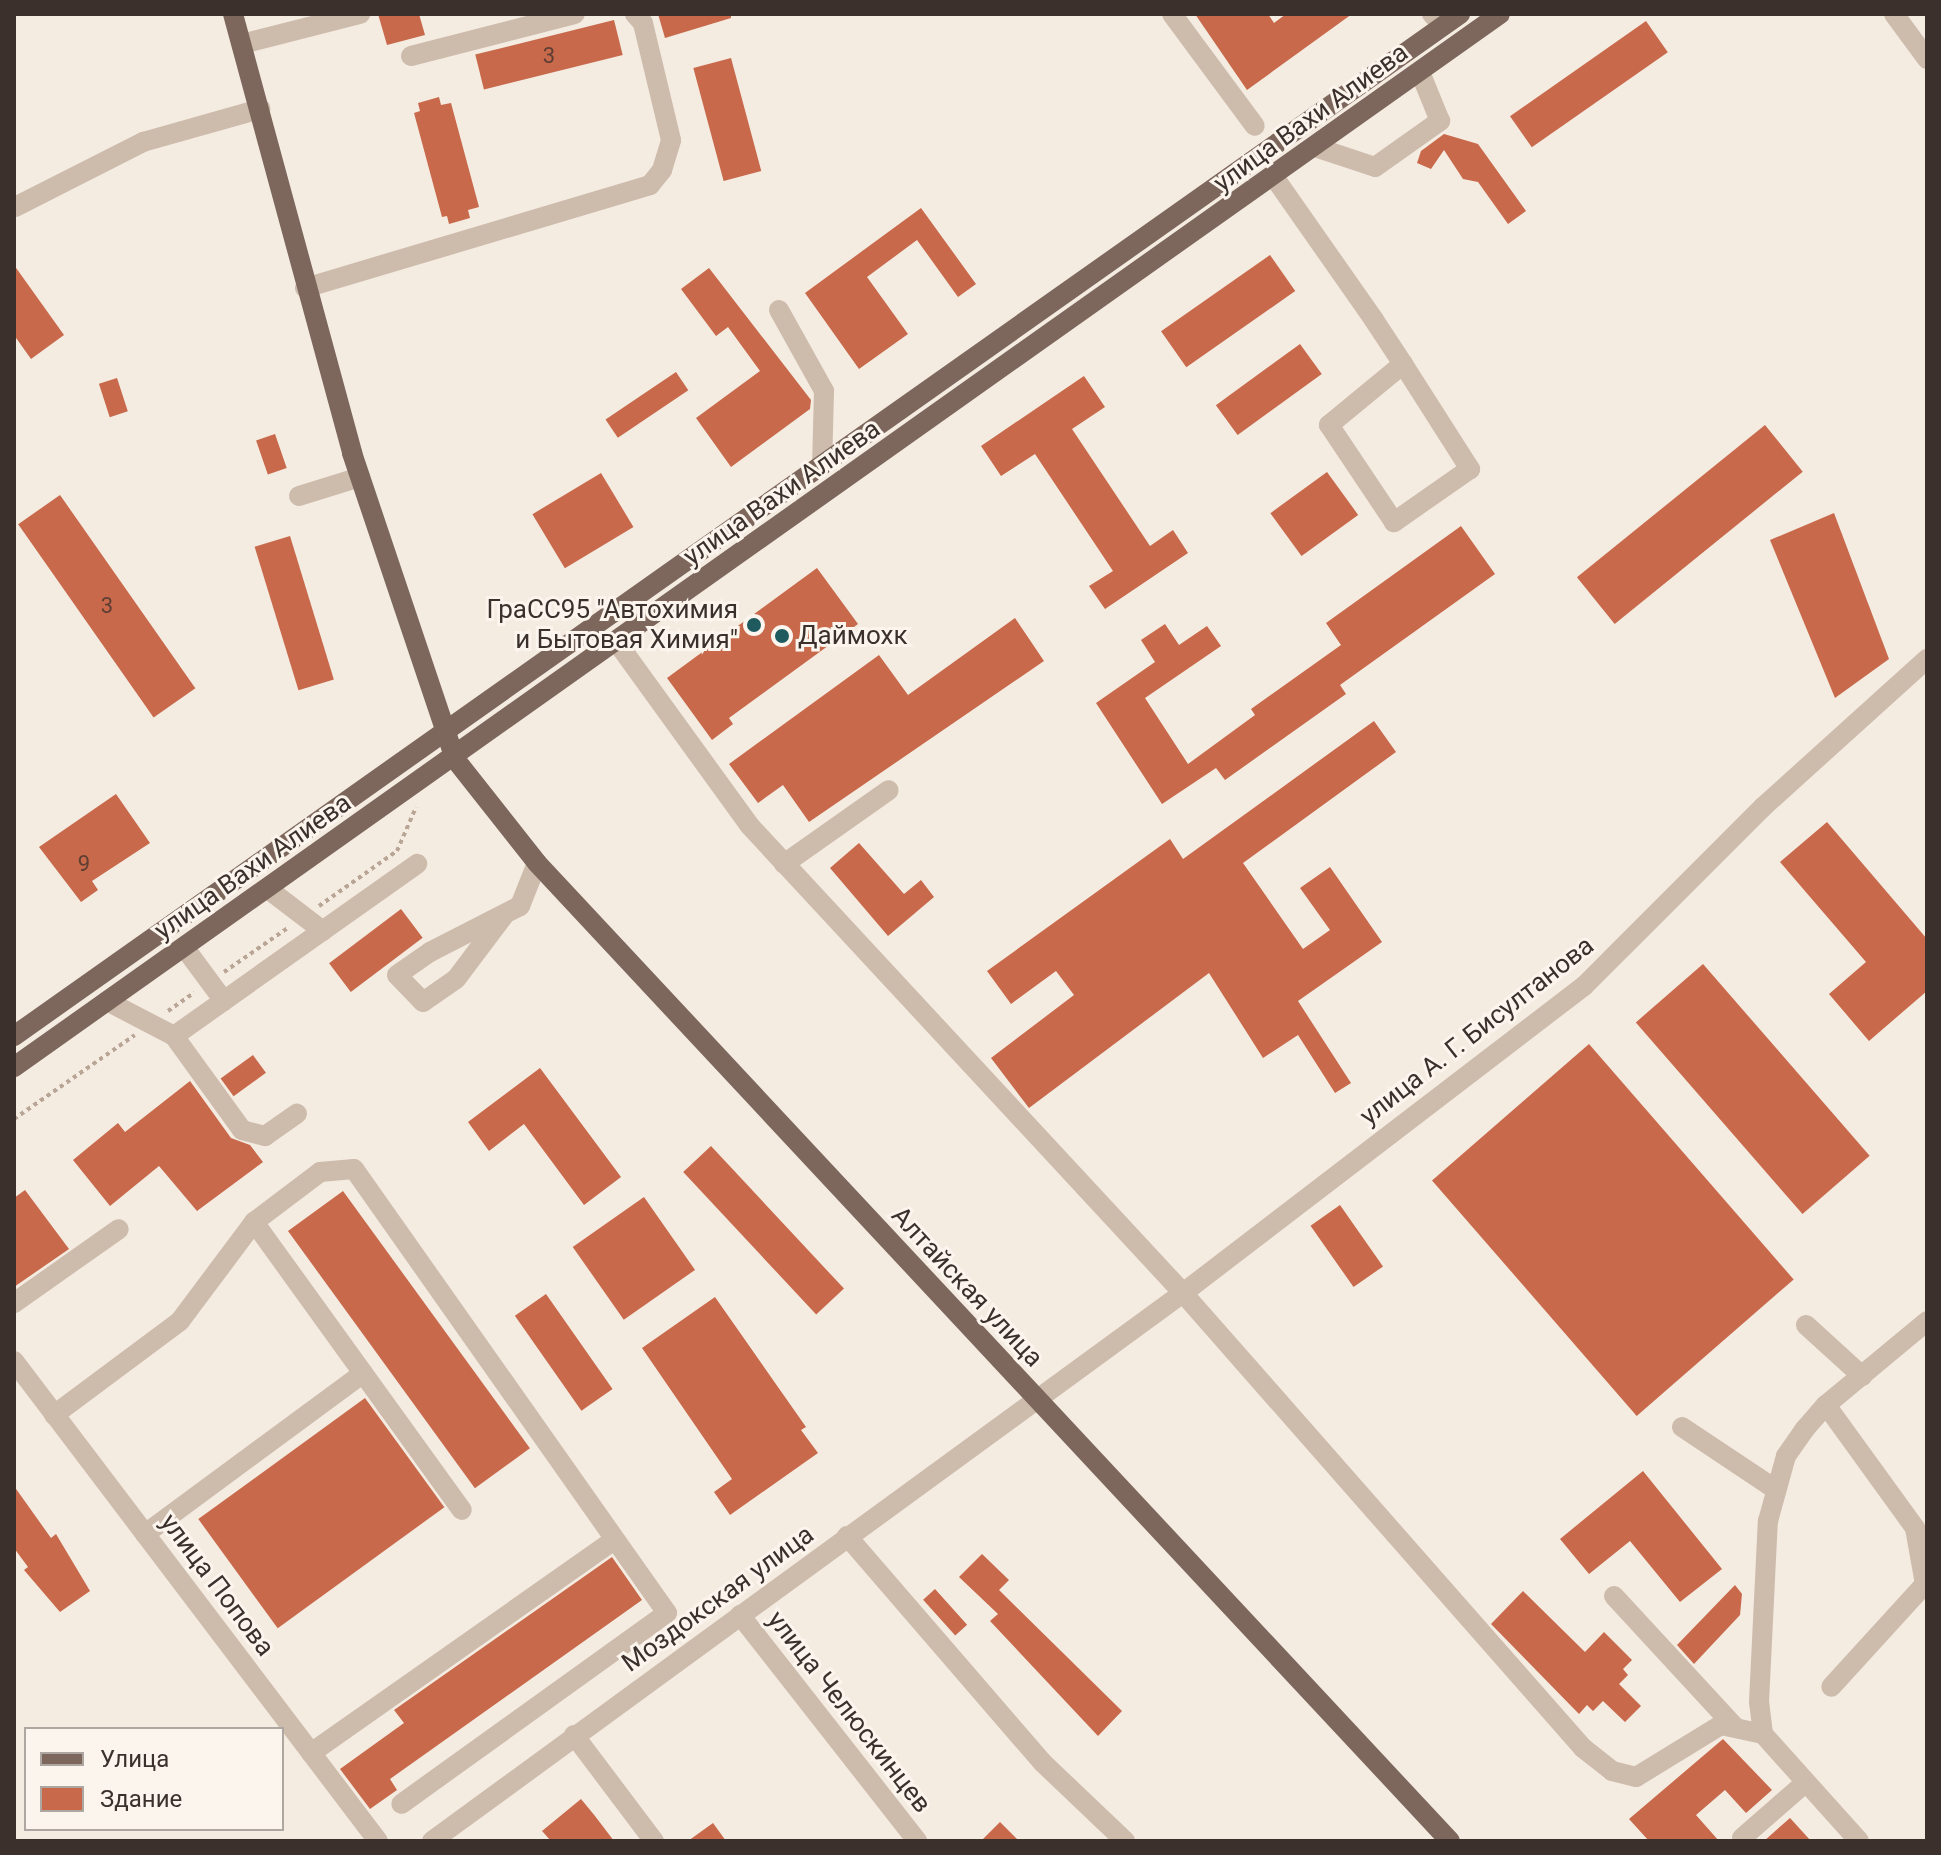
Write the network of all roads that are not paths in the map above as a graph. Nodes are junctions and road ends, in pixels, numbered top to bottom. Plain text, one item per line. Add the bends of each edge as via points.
1 (233, 14) edge
2 (360, 14) edge
3 (575, 14) edge
4 (635, 14) edge
5 (1172, 14) edge
6 (1460, 14) edge
7 (1500, 14) edge
8 (1894, 14) edge
9 (1438, 20) edge
10 (242, 44) junction
11 (411, 56) dead end
12 (1927, 59) edge
13 (1420, 72) junction
14 (260, 109) junction
15 (1255, 126) dead end
16 (1315, 147) junction
17 (1274, 177) junction
18 (15, 207) edge
19 (305, 288) junction
20 (779, 310) dead end
21 (1403, 364) junction
22 (822, 465) junction
23 (360, 477) junction
24 (299, 496) dead end
25 (616, 641) junction
26 (1927, 659) edge
27 (447, 734) junction
28 (455, 759) junction
29 (889, 790) dead end
30 (537, 863) junction
31 (417, 864) dead end
32 (784, 864) junction
33 (268, 889) junction
34 (505, 914) junction
35 (323, 931) junction
36 (184, 947) junction
37 (107, 1001) junction
38 (224, 1001) junction
39 (14, 1036) edge
40 (174, 1036) junction
41 (14, 1067) edge
42 (297, 1114) dead end
43 (254, 1222) junction
44 (119, 1229) dead end
45 (1183, 1293) junction
46 (14, 1303) edge
47 (1927, 1321) edge
48 (1806, 1325) dead end
49 (14, 1361) edge
50 (363, 1373) junction
51 (1862, 1376) junction
52 (1034, 1398) junction
53 (1826, 1405) junction
54 (54, 1415) junction
55 (1682, 1427) dead end
56 (1775, 1489) junction
57 (462, 1510) dead end
58 (145, 1534) junction
59 (847, 1536) junction
60 (614, 1540) junction
61 (1614, 1596) dead end
62 (740, 1615) junction
63 (1831, 1687) dead end
64 (1734, 1726) junction
65 (1763, 1734) junction
66 (574, 1735) junction
67 (311, 1753) junction
68 (1805, 1783) junction
69 (401, 1804) dead end
70 (1742, 1838) dead end
71 (378, 1841) edge
72 (432, 1841) edge
73 (654, 1841) edge
74 (917, 1841) edge
75 (1125, 1841) edge
76 (1450, 1841) edge
77 (1859, 1841) edge

1 - 10 main road
2 - 10 street
3 - 11 street
4 - 19 street via 643,23 671,140 662,170 650,185
5 - 15 street
6 - 9 main road, улица Вахи Алиева
7 - 13 main road, улица Вахи Алиева
8 - 12 street
9 - 22 main road, улица Вахи Алиева
10 - 14 main road
13 - 16 main road, улица Вахи Алиева
13 - 16 street via 1440,121 1375,167
14 - 18 street via 143,142
14 - 19 main road
16 - 17 main road, улица Вахи Алиева
17 - 21 street
17 - 25 main road, улица Вахи Алиева
19 - 23 main road
20 - 22 street via 824,391
21 - 21 street via 1470,469 1394,522 1329,425
22 - 27 main road, улица Вахи Алиева
23 - 24 street
23 - 27 main road
25 - 28 main road, улица Вахи Алиева
25 - 32 street via 750,826
26 - 45 street, улица А. Г. Бисултанова via 1763,807 1584,986
27 - 28 main road
27 - 39 main road, улица Вахи Алиева
28 - 30 main road, Алтайская улица
28 - 33 main road, улица Вахи Алиева
29 - 32 street
30 - 34 street via 520,906
30 - 52 main road, Алтайская улица
31 - 35 street
32 - 45 street
33 - 35 street
33 - 36 main road, улица Вахи Алиева
34 - 34 street via 456,979 423,1002 397,975
35 - 38 street
36 - 37 main road, улица Вахи Алиева
36 - 38 street
37 - 40 street
37 - 41 main road, улица Вахи Алиева
38 - 40 street
40 - 42 street via 242,1130 265,1136
43 - 50 street
43 - 54 street via 180,1321
43 - 60 street via 320,1172 354,1169
44 - 46 street
45 - 52 street, улица А. Г. Бисултанова
45 - 64 street via 1531,1691 1612,1771 1624,1777 1646,1774 1709,1730
47 - 51 street
48 - 51 street
49 - 54 street, улица Попова
50 - 57 street
50 - 58 street
51 - 53 street
52 - 59 street, Моздокская улица
52 - 76 main road, Алтайская улица
53 - 56 street via 1786,1456
53 - 63 street via 1915,1528 1925,1584
54 - 58 street, улица Попова
55 - 56 street
56 - 65 street via 1768,1521 1759,1702
58 - 67 street, улица Попова
59 - 62 street, Моздокская улица
59 - 75 street via 1042,1762
60 - 67 street
60 - 69 street via 667,1613
61 - 64 street
62 - 66 street, Моздокская улица
62 - 74 street, улица Челюскинцев
64 - 65 street
65 - 68 street
66 - 72 street, Моздокская улица
66 - 73 street
67 - 71 street, улица Попова
68 - 70 street
68 - 77 street

